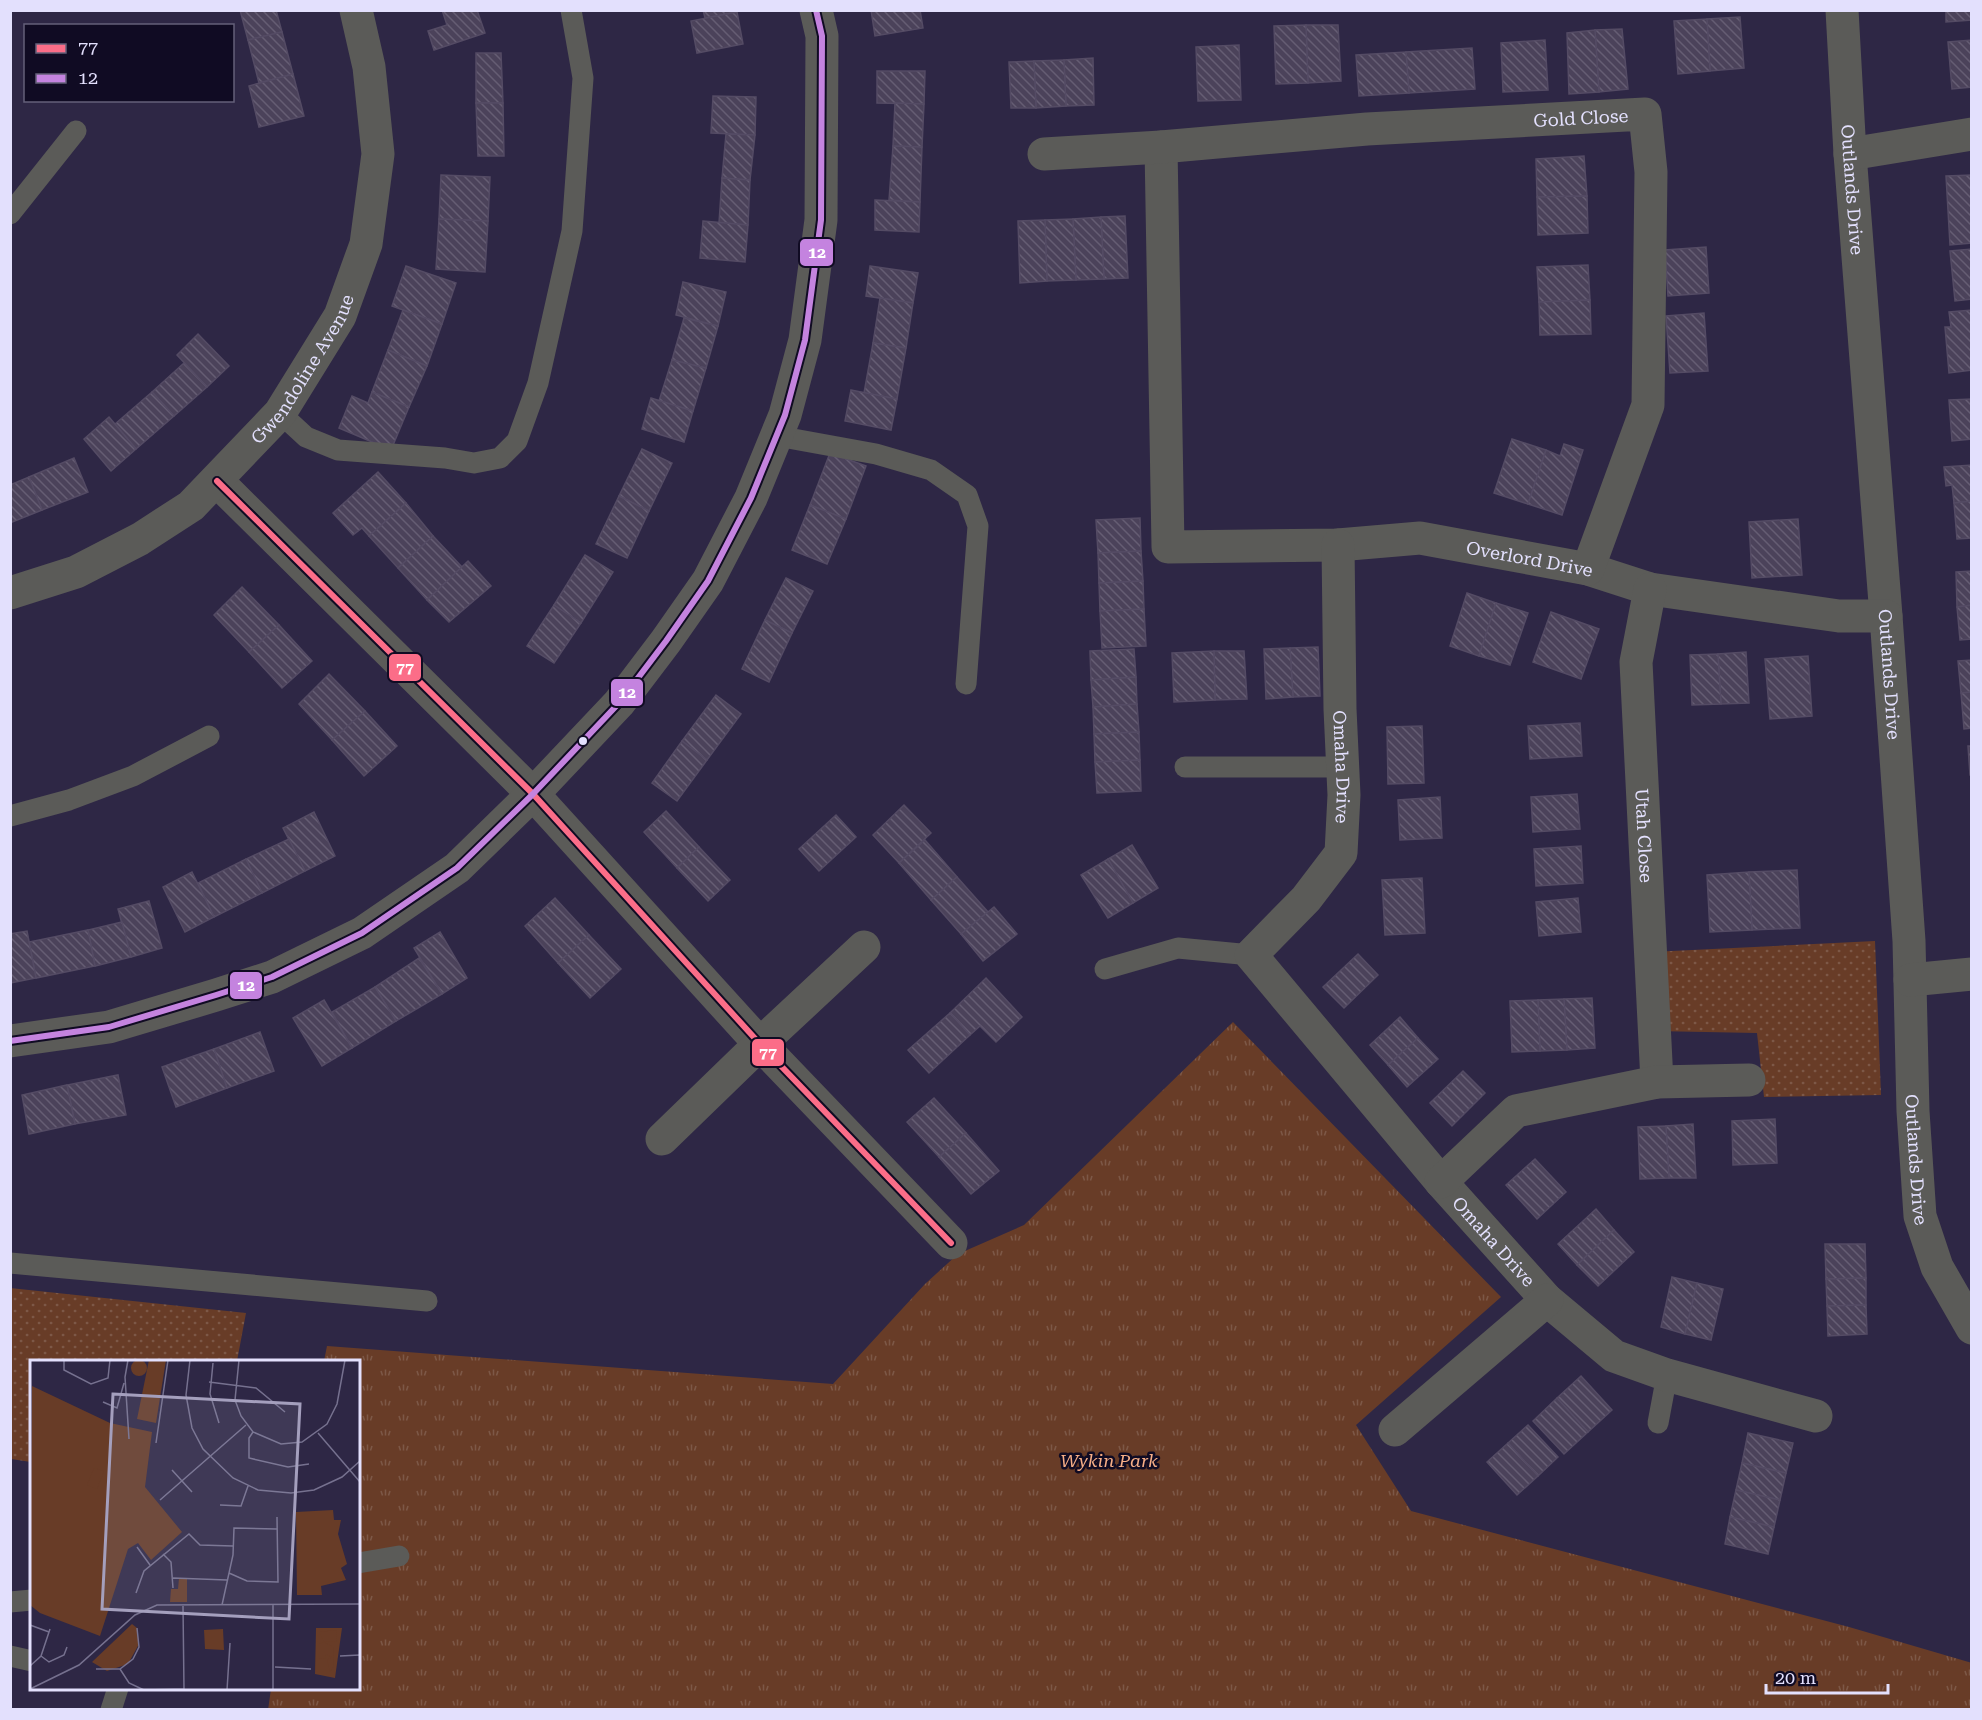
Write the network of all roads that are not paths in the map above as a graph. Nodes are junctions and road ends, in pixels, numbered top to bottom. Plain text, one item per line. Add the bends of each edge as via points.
1 (356, 10) edge
2 (571, 10) edge
3 (816, 10) edge
4 (1842, 10) edge
5 (76, 131) dead end
6 (1971, 134) edge
7 (1161, 147) junction
8 (1044, 154) dead end
9 (1850, 154) junction
10 (10, 214) edge
11 (280, 413) junction
12 (777, 436) junction
13 (217, 481) junction
14 (1338, 545) junction
15 (1588, 568) junction
16 (1650, 589) junction
17 (10, 593) edge
18 (1886, 616) junction
19 (966, 684) dead end
20 (209, 736) dead end
21 (1185, 767) dead end
22 (1343, 767) junction
23 (533, 794) junction
24 (10, 816) edge
25 (864, 947) dead end
26 (1251, 955) junction
27 (1105, 969) dead end
28 (1971, 974) edge
29 (1910, 980) junction
30 (10, 1041) edge
31 (760, 1044) junction
32 (1749, 1080) dead end
33 (1657, 1082) junction
34 (663, 1139) dead end
35 (1441, 1182) junction
36 (951, 1243) dead end
37 (10, 1263) edge
38 (1547, 1300) junction
39 (427, 1301) dead end
40 (1971, 1328) edge
41 (1667, 1375) junction
42 (1816, 1416) dead end
43 (1658, 1423) dead end
44 (1395, 1430) dead end
45 (399, 1556) dead end
46 (360, 1563) edge
47 (30, 1600) edge
48 (10, 1602) edge
49 (10, 1656) edge
50 (30, 1661) edge
51 (118, 1690) edge
52 (111, 1710) edge

1 - 11 street, Gwendoline Avenue via 369,68 378,154 366,244 340,316
2 - 11 lane via 583,78 572,231 538,383 517,441 500,458 474,463 338,450 306,437
3 - 12 street via 822,36 821,220 806,340
4 - 9 street, Outlands Drive
5 - 10 lane
6 - 9 street
7 - 8 street
7 - 14 street, Overlord Drive via 1168,547
7 - 15 street, Gold Close via 1367,129 1645,114 1651,172 1648,405
9 - 18 street, Outlands Drive
11 - 13 street, Gwendoline Avenue
12 - 19 lane via 876,454 931,470 967,495 978,526
12 - 23 street via 752,498 708,581 619,703
13 - 17 street, Gwendoline Avenue via 191,506 140,539 76,572
13 - 23 street
14 - 15 street, Overlord Drive via 1420,538
14 - 22 street, Omaha Drive
15 - 16 street, Overlord Drive
16 - 18 street, Overlord Drive via 1839,616
16 - 33 street, Utah Close via 1636,662
18 - 29 street, Outlands Drive
20 - 24 lane via 133,776 69,800
21 - 22 lane
22 - 26 street, Omaha Drive via 1341,853 1306,899
23 - 30 street via 457,868 362,933 272,977 109,1027
23 - 31 street
25 - 31 street
26 - 27 lane via 1179,948
26 - 35 street, Omaha Drive
28 - 29 street
29 - 40 street, Outlands Drive via 1920,1216 1937,1268
31 - 34 street
31 - 36 street
32 - 33 street
33 - 35 street via 1516,1111
35 - 38 street, Omaha Drive
37 - 39 lane
38 - 41 street, Omaha Drive via 1614,1356
38 - 44 street
41 - 42 street, Omaha Drive
41 - 43 lane
45 - 46 lane
47 - 48 lane
49 - 50 lane
51 - 52 lane

